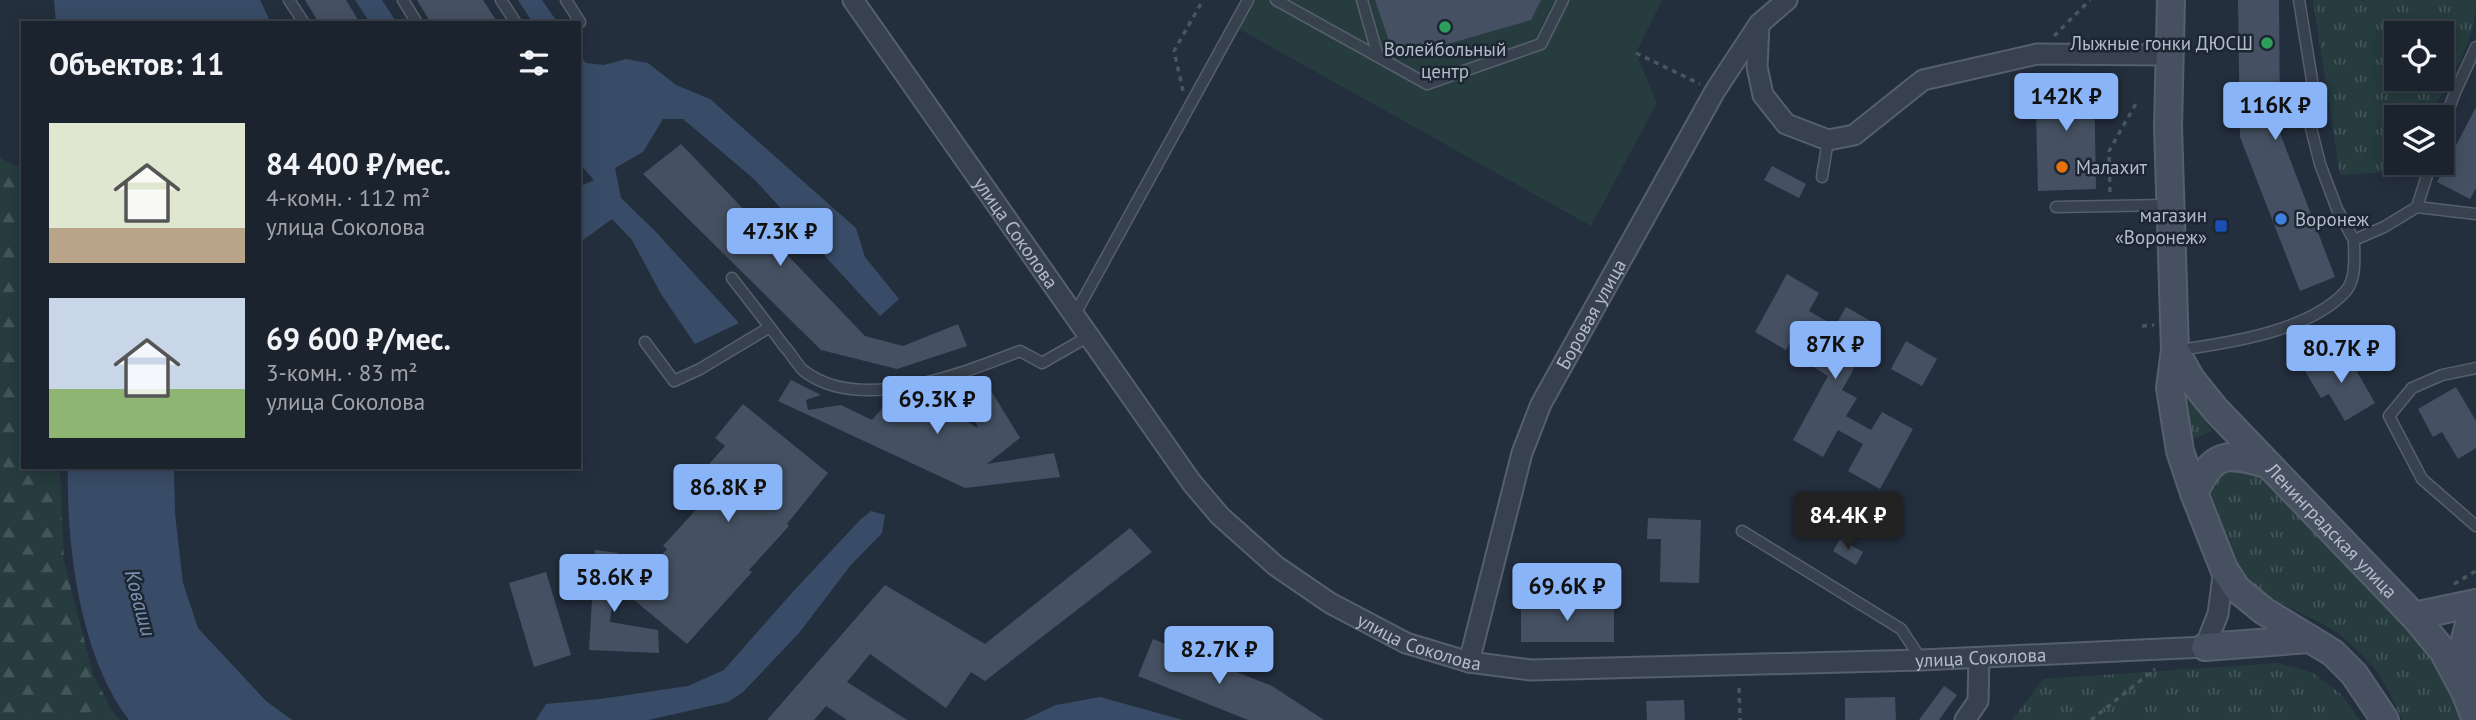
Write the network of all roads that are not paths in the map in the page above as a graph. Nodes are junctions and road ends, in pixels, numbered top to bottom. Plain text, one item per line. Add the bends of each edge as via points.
1 (289, 0) edge
2 (403, 0) edge
3 (501, 0) edge
4 (566, 0) edge
5 (853, 0) edge
6 (1248, 0) edge
7 (1276, 0) edge
8 (1362, 0) edge
9 (1563, 0) edge
10 (1787, 0) edge
11 (2171, 0) edge
12 (2299, 0) edge
13 (303, 21) edge
14 (416, 21) edge
15 (515, 21) edge
16 (579, 21) edge
17 (1759, 24) junction
18 (2476, 47) edge
19 (2168, 55) junction
20 (1378, 57) junction
21 (2450, 105) edge
22 (1828, 140) junction
23 (2427, 175) edge
24 (1822, 177) dead end
25 (2169, 205) junction
26 (2056, 207) dead end
27 (2417, 207) junction
28 (2476, 214) edge
29 (2354, 240) junction
30 (732, 278) dead end
31 (1075, 314) junction
32 (770, 327) junction
33 (1089, 337) junction
34 (645, 342) dead end
35 (2175, 350) junction
36 (2476, 368) edge
37 (2267, 465) junction
38 (2194, 493) junction
39 (2476, 526) edge
40 (1742, 531) dead end
41 (2224, 569) junction
42 (2476, 603) edge
43 (2476, 610) edge
44 (2414, 616) junction
45 (2310, 639) junction
46 (2205, 647) junction
47 (1979, 658) junction
48 (1921, 660) junction
49 (1469, 662) junction
50 (2465, 692) junction
51 (1965, 720) edge
52 (2385, 720) edge
53 (2476, 720) edge

1 - 13 lane
2 - 14 lane
3 - 15 lane
4 - 16 lane
5 - 31 street, улица Соколова
6 - 31 lane
7 - 20 lane
8 - 20 lane
9 - 20 lane via 1541,44 1427,84
10 - 17 street, Боровая улица
11 - 19 main road, Ленинградская улица
12 - 29 lane via 2313,86 2310,124 2337,209
17 - 22 street via 1756,67 1763,95 1786,124
17 - 49 street, Боровая улица via 1715,91 1541,404 1522,453
18 - 21 lane
19 - 22 street via 2037,54 1923,80 1854,135
19 - 25 main road, Ленинградская улица
22 - 24 lane
23 - 27 lane
25 - 26 lane
25 - 35 main road, Ленинградская улица
27 - 28 lane
27 - 29 lane
29 - 35 lane via 2354,270 2346,291 2307,320 2241,339
30 - 32 lane
31 - 33 street, улица Соколова
32 - 33 lane via 803,370 832,386 878,391 930,380 1020,351 1042,363
32 - 34 lane via 674,381
33 - 49 street, улица Соколова via 1192,483 1220,516 1276,566 1330,603 1406,643
35 - 37 main road, Ленинградская улица via 2191,379
35 - 38 main road, Ленинградская улица via 2170,388 2180,451
36 - 39 lane via 2442,375 2413,388 2389,416 2422,479
37 - 38 main road via 2234,455 2217,461 2203,474
37 - 44 main road, Ленинградская улица
38 - 41 main road, Ленинградская улица
40 - 48 lane via 1901,629
41 - 45 main road, Ленинградская улица via 2237,589 2264,611
41 - 46 street via 2218,614
42 - 44 main road
43 - 50 main road via 2464,638
44 - 50 main road, Ленинградская улица via 2443,651
45 - 46 main road
45 - 52 main road, Ленинградская улица via 2354,674
46 - 47 street, улица Соколова
47 - 48 street, улица Соколова
47 - 51 street via 1978,701
48 - 49 street, улица Соколова via 1531,670
50 - 53 main road, Ленинградская улица

